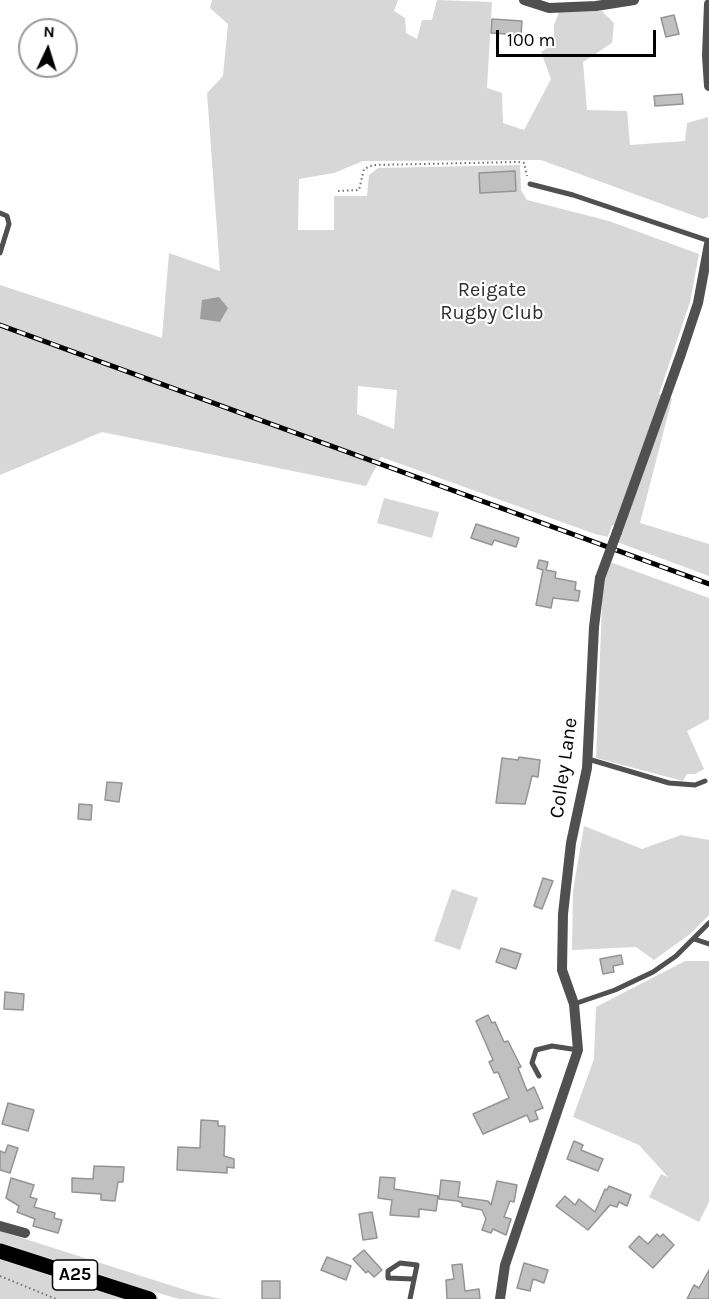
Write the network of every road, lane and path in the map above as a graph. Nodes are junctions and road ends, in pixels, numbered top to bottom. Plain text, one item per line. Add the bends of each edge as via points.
1 (524, 0) edge
2 (634, 0) edge
3 (709, 4) edge
4 (709, 86) edge
5 (530, 184) joint
6 (338, 191) dead end
7 (0, 213) edge
8 (709, 242) edge
9 (0, 253) edge
10 (588, 759) junction
11 (705, 781) dead end
12 (709, 923) edge
13 (694, 939) junction
14 (709, 944) edge
15 (574, 1004) junction
16 (578, 1050) junction
17 (539, 1076) dead end
18 (0, 1226) edge
19 (25, 1233) dead end
20 (0, 1251) edge
21 (0, 1276) edge
22 (413, 1279) junction
23 (56, 1299) edge
24 (149, 1299) edge
25 (410, 1299) edge
26 (500, 1299) edge

1 - 2 street via 549,8
3 - 4 street
5 - 6 path via 524,163 518,162 374,165 364,169 359,190
5 - 8 lane
7 - 9 lane via 7,216 9,224
8 - 10 street, Colley Lane, bridge via 698,303 600,578
10 - 11 lane via 669,783 695,785
10 - 15 street, Colley Lane via 571,843 563,914 562,970
12 - 13 lane
13 - 14 lane
13 - 15 lane via 653,972
15 - 16 street, Colley Lane
16 - 17 lane via 552,1046 536,1050 532,1063
16 - 26 street, Colley Lane via 505,1265
18 - 19 street
20 - 24 main road, A25
21 - 23 path
22 - 22 lane via 388,1278 388,1271 394,1264 411,1263 417,1265
22 - 25 lane

